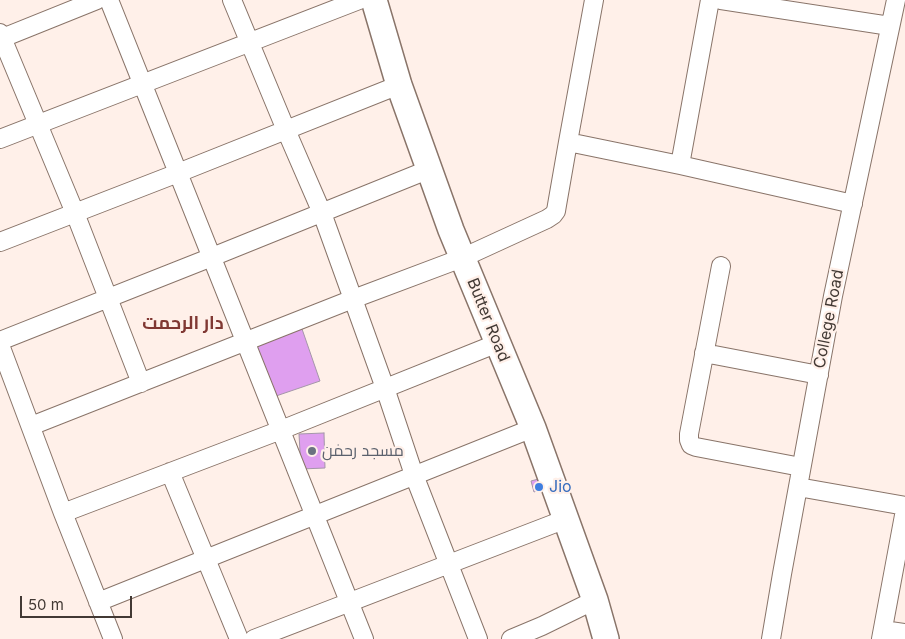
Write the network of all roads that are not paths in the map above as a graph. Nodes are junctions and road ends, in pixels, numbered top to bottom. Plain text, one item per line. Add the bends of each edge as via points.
1 (97, 0) edge
2 (109, 0) edge
3 (232, 0) edge
4 (359, 0) edge
5 (374, 0) edge
6 (594, 0) edge
7 (710, 0) edge
8 (721, 0) edge
9 (896, 0) edge
10 (890, 26) junction
11 (1, 37) edge
12 (249, 43) junction
13 (143, 84) junction
14 (399, 85) junction
15 (38, 124) junction
16 (286, 130) junction
17 (0, 139) edge
18 (568, 142) junction
19 (680, 165) junction
20 (430, 169) junction
21 (178, 173) junction
22 (852, 204) junction
23 (75, 213) junction
24 (322, 213) junction
25 (0, 242) edge
26 (212, 257) junction
27 (462, 258) junction
28 (721, 266) dead end
29 (108, 298) junction
30 (353, 299) junction
31 (245, 342) junction
32 (498, 343) junction
33 (1, 349) edge
34 (704, 353) junction
35 (818, 375) junction
36 (141, 383) junction
37 (385, 388) junction
38 (31, 426) junction
39 (533, 428) junction
40 (281, 430) junction
41 (801, 467) junction
42 (170, 472) junction
43 (414, 476) junction
44 (798, 486) junction
45 (905, 508) edge
46 (63, 513) junction
47 (315, 515) junction
48 (566, 519) junction
49 (206, 559) junction
50 (449, 564) junction
51 (595, 600) junction
52 (98, 602) junction
53 (349, 602) junction
54 (905, 633) edge
55 (882, 634) edge
56 (113, 639) edge
57 (239, 639) edge
58 (254, 639) edge
59 (364, 639) edge
60 (478, 639) edge
61 (512, 639) edge
62 (606, 639) edge
63 (771, 639) edge

1 - 11 street
2 - 13 street
3 - 12 street
4 - 12 street
5 - 14 street, Butter Road
6 - 18 street
7 - 19 street
8 - 10 street
9 - 10 street, College Road
10 - 22 street, College Road
11 - 15 street
12 - 13 street
12 - 16 street
13 - 15 street
13 - 21 street
14 - 16 street
14 - 20 street, Butter Road
15 - 17 street
15 - 23 street
16 - 21 street
16 - 24 street
18 - 19 street
18 - 27 street via 553,215
19 - 22 street
20 - 24 street
20 - 27 street, Butter Road
21 - 23 street
21 - 26 street
22 - 35 street, College Road
23 - 25 street
23 - 29 street
24 - 26 street
24 - 30 street
26 - 29 street
26 - 31 street
27 - 30 street
27 - 32 street, Butter Road
28 - 34 street
29 - 33 street
29 - 36 street
30 - 31 street
30 - 37 street
31 - 36 street
31 - 40 street
32 - 37 street
32 - 39 street, Butter Road
33 - 38 street
34 - 35 street
34 - 41 street via 689,434 691,445
35 - 41 street, College Road
36 - 38 street
37 - 40 street
37 - 43 street
38 - 46 street
39 - 43 street
39 - 48 street, Butter Road
40 - 42 street
40 - 47 street
41 - 44 street, College Road
42 - 46 street
42 - 49 street
43 - 47 street
43 - 50 street
44 - 45 street
44 - 63 street, College Road
45 - 55 street
46 - 52 street
47 - 49 street
47 - 53 street
48 - 50 street
48 - 51 street, Butter Road
49 - 52 street
49 - 57 street
50 - 53 street
50 - 60 street
51 - 61 street
51 - 62 street, Butter Road
52 - 56 street
53 - 58 street
53 - 59 street
54 - 55 street

